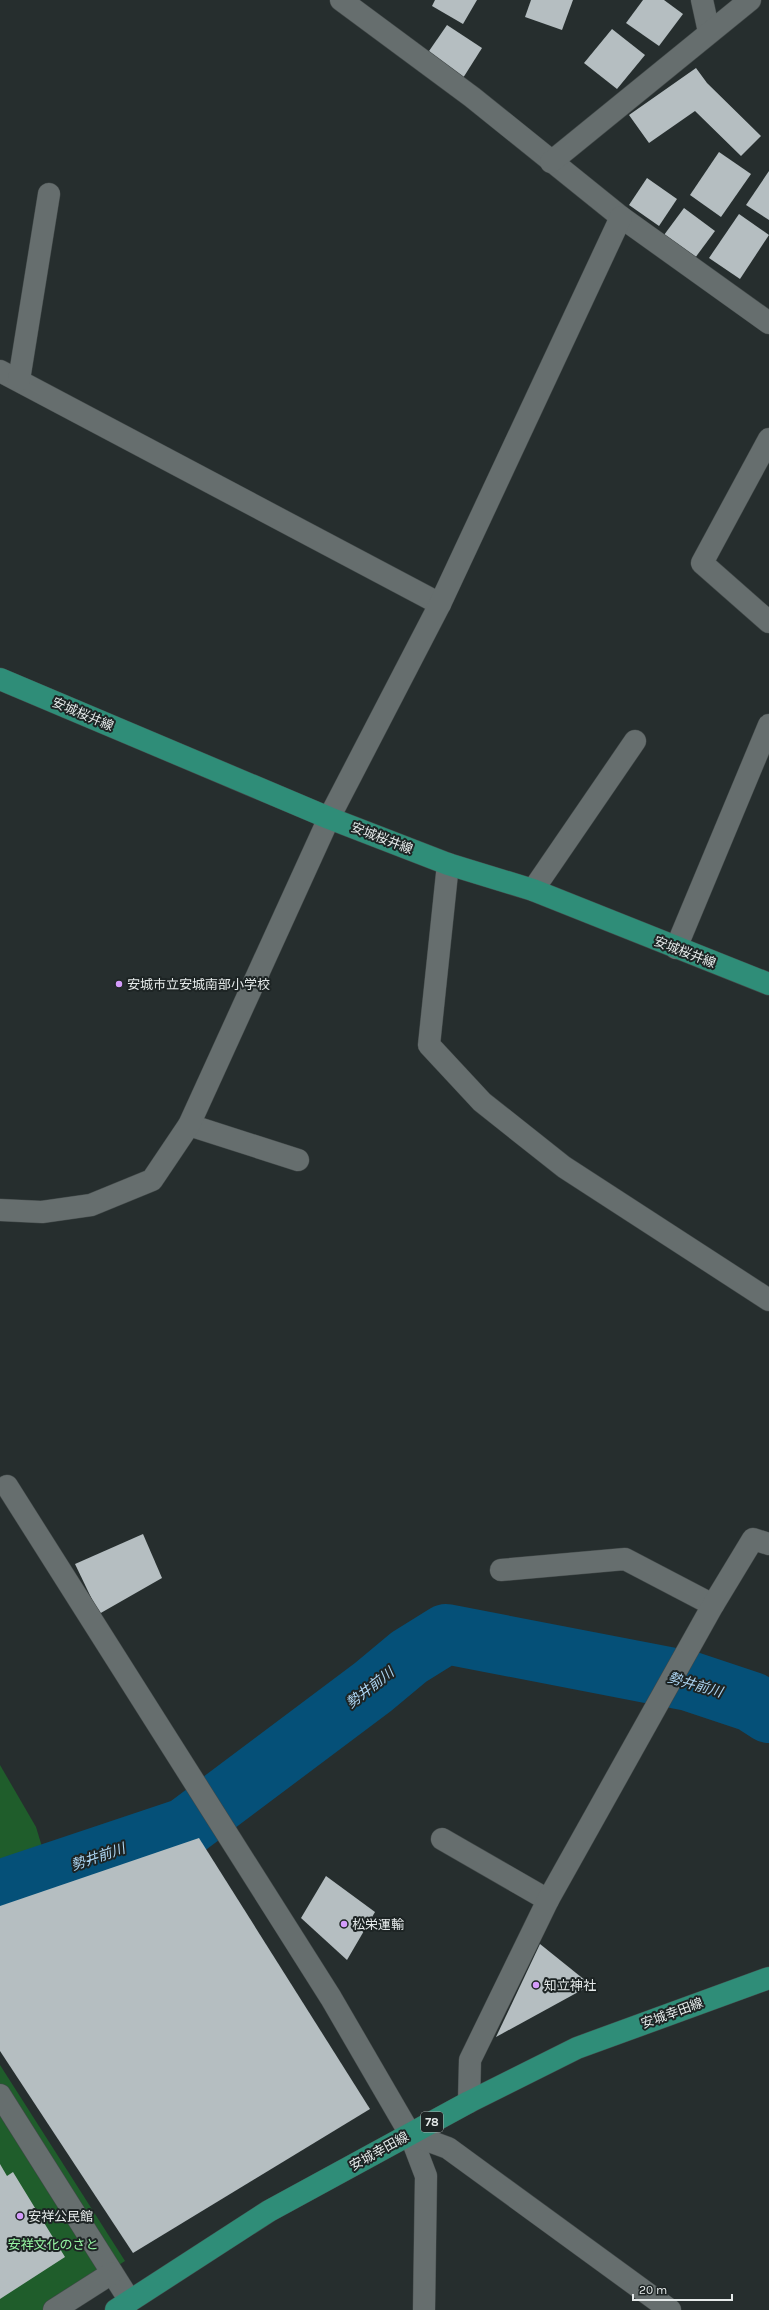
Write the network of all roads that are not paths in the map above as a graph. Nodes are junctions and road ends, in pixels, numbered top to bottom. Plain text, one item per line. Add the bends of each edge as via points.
1 (341, 0) edge
2 (702, 0) edge
3 (750, 0) edge
4 (709, 32) junction
5 (551, 162) junction
6 (49, 194) dead end
7 (621, 217) junction
8 (769, 323) edge
9 (9, 375) edge
10 (769, 439) edge
11 (440, 604) junction
12 (769, 622) edge
13 (0, 679) edge
14 (769, 725) edge
15 (635, 741) dead end
16 (329, 818) junction
17 (448, 864) junction
18 (533, 890) junction
19 (676, 948) junction
20 (769, 984) edge
21 (189, 1125) junction
22 (298, 1160) dead end
23 (0, 1210) edge
24 (769, 1300) edge
25 (8, 1486) dead end
26 (769, 1544) edge
27 (501, 1570) dead end
28 (713, 1605) junction
29 (442, 1839) dead end
30 (548, 1900) junction
31 (769, 1978) edge
32 (0, 2095) edge
33 (469, 2102) junction
34 (410, 2134) junction
35 (112, 2273) junction
36 (123, 2306) edge
37 (54, 2310) edge
38 (424, 2310) edge
39 (670, 2310) edge

1 - 5 street via 472,97
2 - 4 street
3 - 4 street
4 - 5 street
5 - 7 street
6 - 9 street
7 - 8 street
7 - 11 street
9 - 11 street
10 - 12 street via 702,563
11 - 16 street
13 - 16 main road, 安城桜井線
14 - 19 street
15 - 18 street
16 - 17 main road, 安城桜井線
16 - 21 street
17 - 18 main road, 安城桜井線
17 - 24 street via 430,1045 482,1102 564,1167
18 - 19 main road, 安城桜井線
19 - 20 main road, 安城桜井線
21 - 22 street
21 - 23 street via 152,1180 90,1204 42,1212
25 - 34 street via 326,1991
26 - 28 street via 753,1540
27 - 28 street via 625,1559
28 - 30 street
29 - 30 street
30 - 33 street via 470,2060
31 - 33 main road, 安城幸田線 / 78 via 577,2048
32 - 35 street
33 - 34 main road, 安城幸田線 / 78
34 - 36 main road, 安城幸田線 / 78 via 269,2211
34 - 38 street via 426,2176
34 - 39 street via 448,2148
35 - 36 street
35 - 37 street

